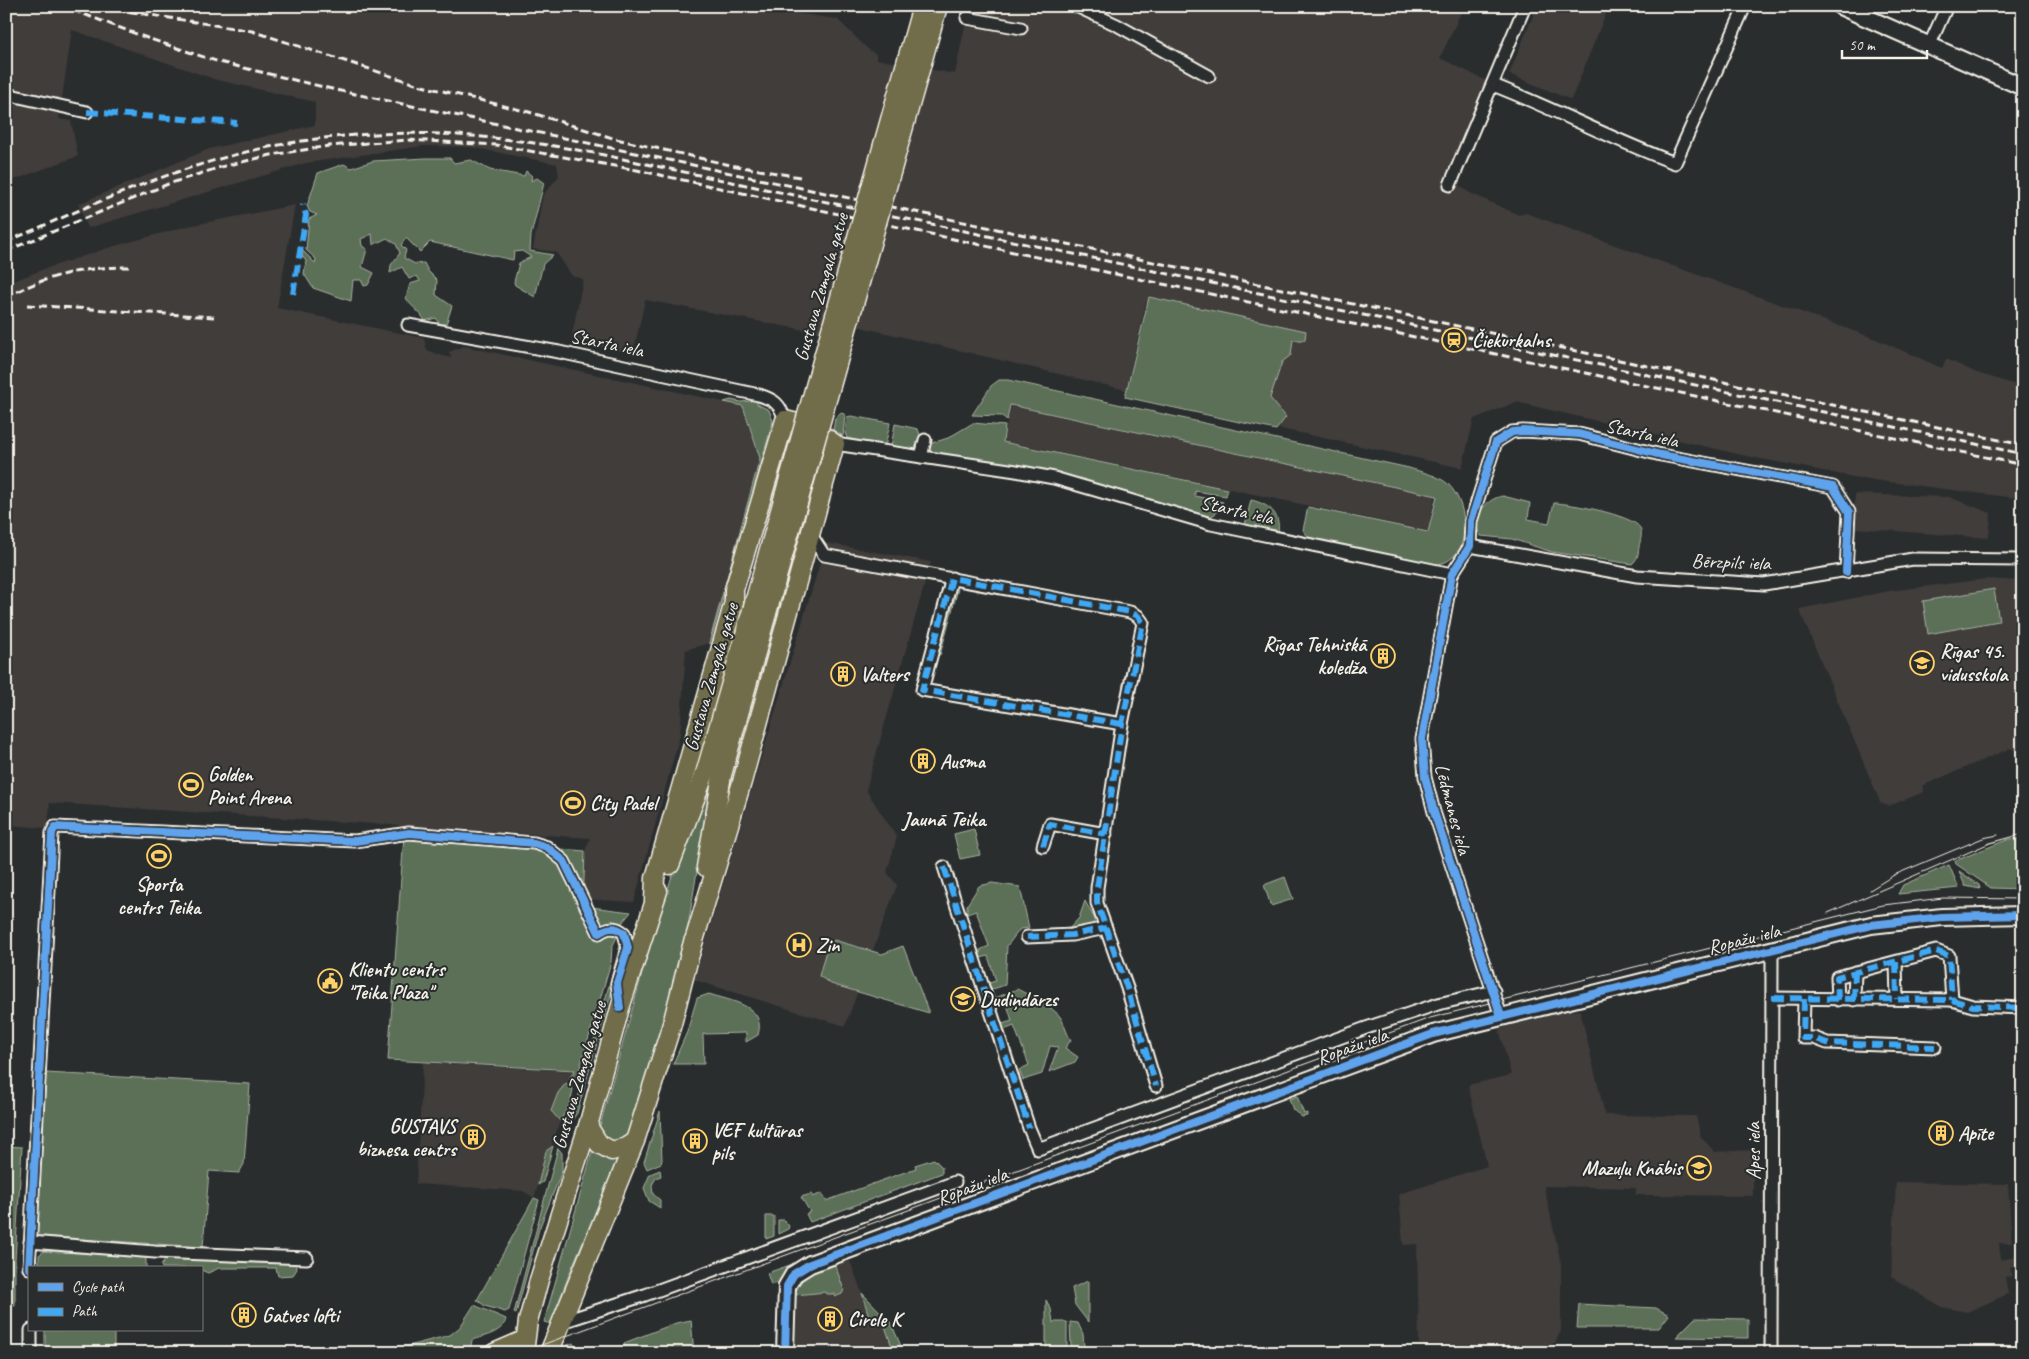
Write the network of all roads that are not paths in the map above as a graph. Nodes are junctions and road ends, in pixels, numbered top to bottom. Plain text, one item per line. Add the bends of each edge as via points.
1 (922, 6) edge
2 (938, 6) edge
3 (1076, 6) edge
4 (1525, 6) edge
5 (1745, 6) edge
6 (1840, 6) edge
7 (1947, 6) edge
8 (967, 18) dead end
9 (1021, 28) dead end
10 (1929, 46) junction
11 (1209, 76) dead end
12 (1493, 85) junction
13 (2023, 87) edge
14 (6, 94) edge
15 (87, 112) dead end
16 (1450, 185) dead end
17 (408, 325) dead end
18 (785, 420) junction
19 (925, 440) dead end
20 (836, 444) junction
21 (921, 457) junction
22 (811, 535) junction
23 (1470, 546) junction
24 (824, 555) junction
25 (2023, 560) edge
26 (802, 571) junction
27 (1846, 572) junction
28 (1452, 574) junction
29 (952, 578) junction
30 (759, 611) junction
31 (1122, 724) junction
32 (1106, 834) junction
33 (1043, 846) dead end
34 (944, 867) dead end
35 (654, 900) junction
36 (2023, 915) edge
37 (1106, 928) junction
38 (1027, 937) dead end
39 (1772, 949) junction
40 (690, 954) junction
41 (1896, 962) junction
42 (1855, 972) junction
43 (1494, 991) junction
44 (1772, 998) junction
45 (1804, 999) junction
46 (1897, 999) junction
47 (1838, 1000) junction
48 (1854, 1000) junction
49 (1952, 1000) junction
50 (620, 1008) junction
51 (2023, 1008) edge
52 (1501, 1016) junction
53 (1935, 1047) dead end
54 (1156, 1086) dead end
55 (588, 1126) junction
56 (635, 1141) junction
57 (955, 1182) dead end
58 (30, 1242) junction
59 (307, 1258) dead end
60 (30, 1266) edge
61 (559, 1323) junction
62 (31, 1332) edge
63 (524, 1346) edge
64 (31, 1353) edge
65 (494, 1353) edge
66 (549, 1353) edge
67 (785, 1353) edge
68 (1771, 1353) edge

1 - 30 main road, Gustava Zemgala gatve, bridge
2 - 30 main road, Gustava Zemgala gatve, bridge
3 - 11 street
4 - 12 street
5 - 12 street via 1675,163 1623,144
6 - 10 street
7 - 10 street
8 - 9 street
10 - 13 street
12 - 16 street
14 - 15 street
17 - 18 street, Starta iela via 559,352 759,395 781,407
18 - 20 main road via 810,426
18 - 35 main road via 734,590 734,602 655,878
19 - 21 street
20 - 21 street, Starta iela
20 - 22 main road
21 - 28 street, Starta iela via 1054,478 1211,524
22 - 24 street
22 - 26 main road
23 - 27 street, Bērzpils iela via 1637,576 1731,583 1764,584
23 - 27 street, Starta iela via 1471,521 1496,442 1512,432 1555,431 1661,455 1833,487 1849,512
23 - 28 street
24 - 26 street
24 - 29 street
25 - 27 street, Bērzpils iela via 1913,559
26 - 40 main road
28 - 43 street, Lēdmanes iela via 1422,738 1425,777 1445,848
29 - 31 street via 1138,616 1143,622
29 - 31 street via 922,690
30 - 35 main road, Gustava Zemgala gatve via 706,770
30 - 40 main road, Gustava Zemgala gatve via 722,775
31 - 32 street
32 - 33 street via 1050,824
32 - 37 street via 1096,888 1097,903
34 - 43 street, Ropažu iela via 1028,1128 1038,1149 1366,1028 1438,1004
35 - 50 main road, Gustava Zemgala gatve
36 - 39 street, Ropažu iela via 1942,916 1871,925
37 - 38 street via 1072,935
37 - 54 street
39 - 44 street, Apes iela
39 - 52 street, Ropažu iela
40 - 56 main road, Gustava Zemgala gatve
41 - 42 street
41 - 46 street
41 - 49 street via 1936,951 1949,956
42 - 47 street via 1837,977
42 - 48 street
43 - 52 street, Lēdmanes iela
44 - 45 street
44 - 68 street, Apes iela
45 - 47 street
45 - 53 street via 1803,1038 1827,1043
46 - 48 street
46 - 49 street
47 - 48 street
49 - 51 street via 1973,1006
50 - 55 main road, Gustava Zemgala gatve
50 - 58 street via 617,983 628,948 624,933 612,928 599,933 564,861 547,847 534,843 410,833 355,841 55,827 52,833
52 - 67 street, Ropažu iela via 1433,1034 810,1264 794,1274 787,1286
55 - 56 main road via 599,1144 612,1151
55 - 63 main road, Gustava Zemgala gatve via 539,1280
56 - 61 main road, Gustava Zemgala gatve
57 - 61 street, Ropažu iela
58 - 59 street via 155,1252
58 - 60 street
61 - 66 main road, Gustava Zemgala gatve
62 - 64 street
63 - 65 main road

